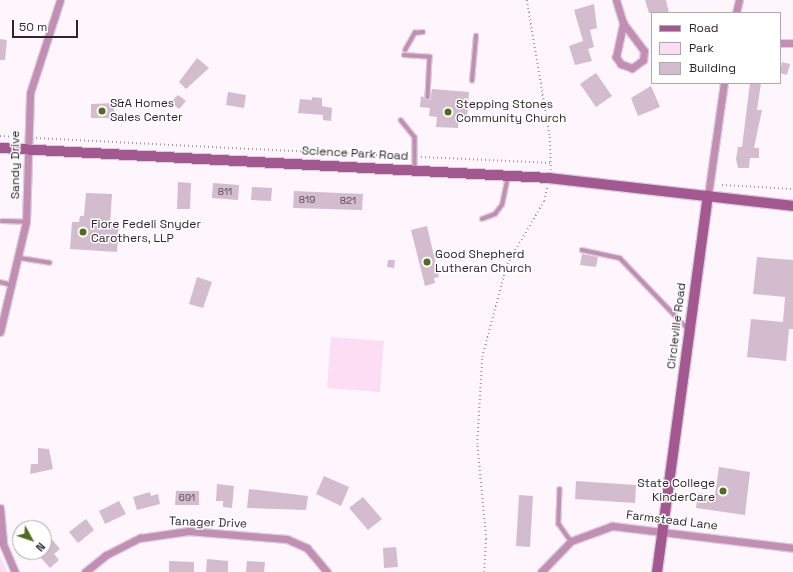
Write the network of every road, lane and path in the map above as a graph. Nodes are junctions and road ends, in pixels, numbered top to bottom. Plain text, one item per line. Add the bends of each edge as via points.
1 (60, 0) edge
2 (526, 0) edge
3 (616, 0) edge
4 (739, 0) edge
5 (736, 12) edge
6 (623, 23) junction
7 (423, 32) dead end
8 (476, 36) dead end
9 (781, 42) edge
10 (793, 44) edge
11 (405, 50) dead end
12 (404, 56) dead end
13 (472, 81) dead end
14 (724, 84) edge
15 (428, 97) dead end
16 (401, 120) dead end
17 (0, 136) edge
18 (26, 137) junction
19 (0, 148) edge
20 (28, 149) junction
21 (415, 157) junction
22 (553, 163) junction
23 (415, 170) junction
24 (551, 170) dead end
25 (508, 175) junction
26 (722, 185) dead end
27 (793, 188) edge
28 (547, 189) dead end
29 (708, 195) junction
30 (793, 206) edge
31 (482, 219) dead end
32 (2, 221) dead end
33 (26, 222) junction
34 (582, 250) dead end
35 (20, 258) junction
36 (50, 263) dead end
37 (0, 282) edge
38 (13, 285) junction
39 (690, 330) junction
40 (0, 332) edge
41 (560, 489) dead end
42 (0, 508) edge
43 (663, 532) junction
44 (571, 541) junction
45 (793, 548) edge
46 (15, 572) edge
47 (85, 572) edge
48 (327, 572) edge
49 (484, 572) edge
50 (541, 572) edge
51 (657, 572) edge

1 - 18 street, Sandy Drive via 33,79
2 - 22 path
3 - 6 street
4 - 5 street
6 - 6 street via 616,57 621,64 632,68 643,60 644,50
7 - 11 lane via 415,33
8 - 13 lane
9 - 10 street
12 - 15 lane via 430,57
14 - 29 street, Circleville Road
16 - 21 lane via 415,137
17 - 18 path
18 - 20 street, Sandy Drive
18 - 21 path
19 - 20 main road, Science Park Road
20 - 23 main road, Science Park Road
20 - 33 street, Sandy Drive
21 - 22 path
21 - 23 lane
22 - 24 path
23 - 25 main road, Science Park Road
25 - 29 main road, Science Park Road
25 - 31 lane via 502,205 494,214
26 - 27 path
28 - 49 path via 544,201 506,264 484,342 477,444 486,538
29 - 30 main road, Science Park Road
29 - 39 main road, Circleville Road
32 - 33 lane
33 - 35 street, Sandy Drive
34 - 39 lane via 620,258
35 - 36 lane
35 - 38 street, Sandy Drive
37 - 38 lane
38 - 40 street, Sandy Drive
39 - 43 main road, Circleville Road
41 - 44 lane via 559,524
42 - 46 street via 3,544
43 - 44 street, Farmstead Lane via 612,526
43 - 45 street, Farmstead Lane
43 - 51 main road, Circleville Road
44 - 50 street, Farmstead Lane
47 - 48 street, Tanager Drive via 106,555 134,540 188,531 287,539 307,548

